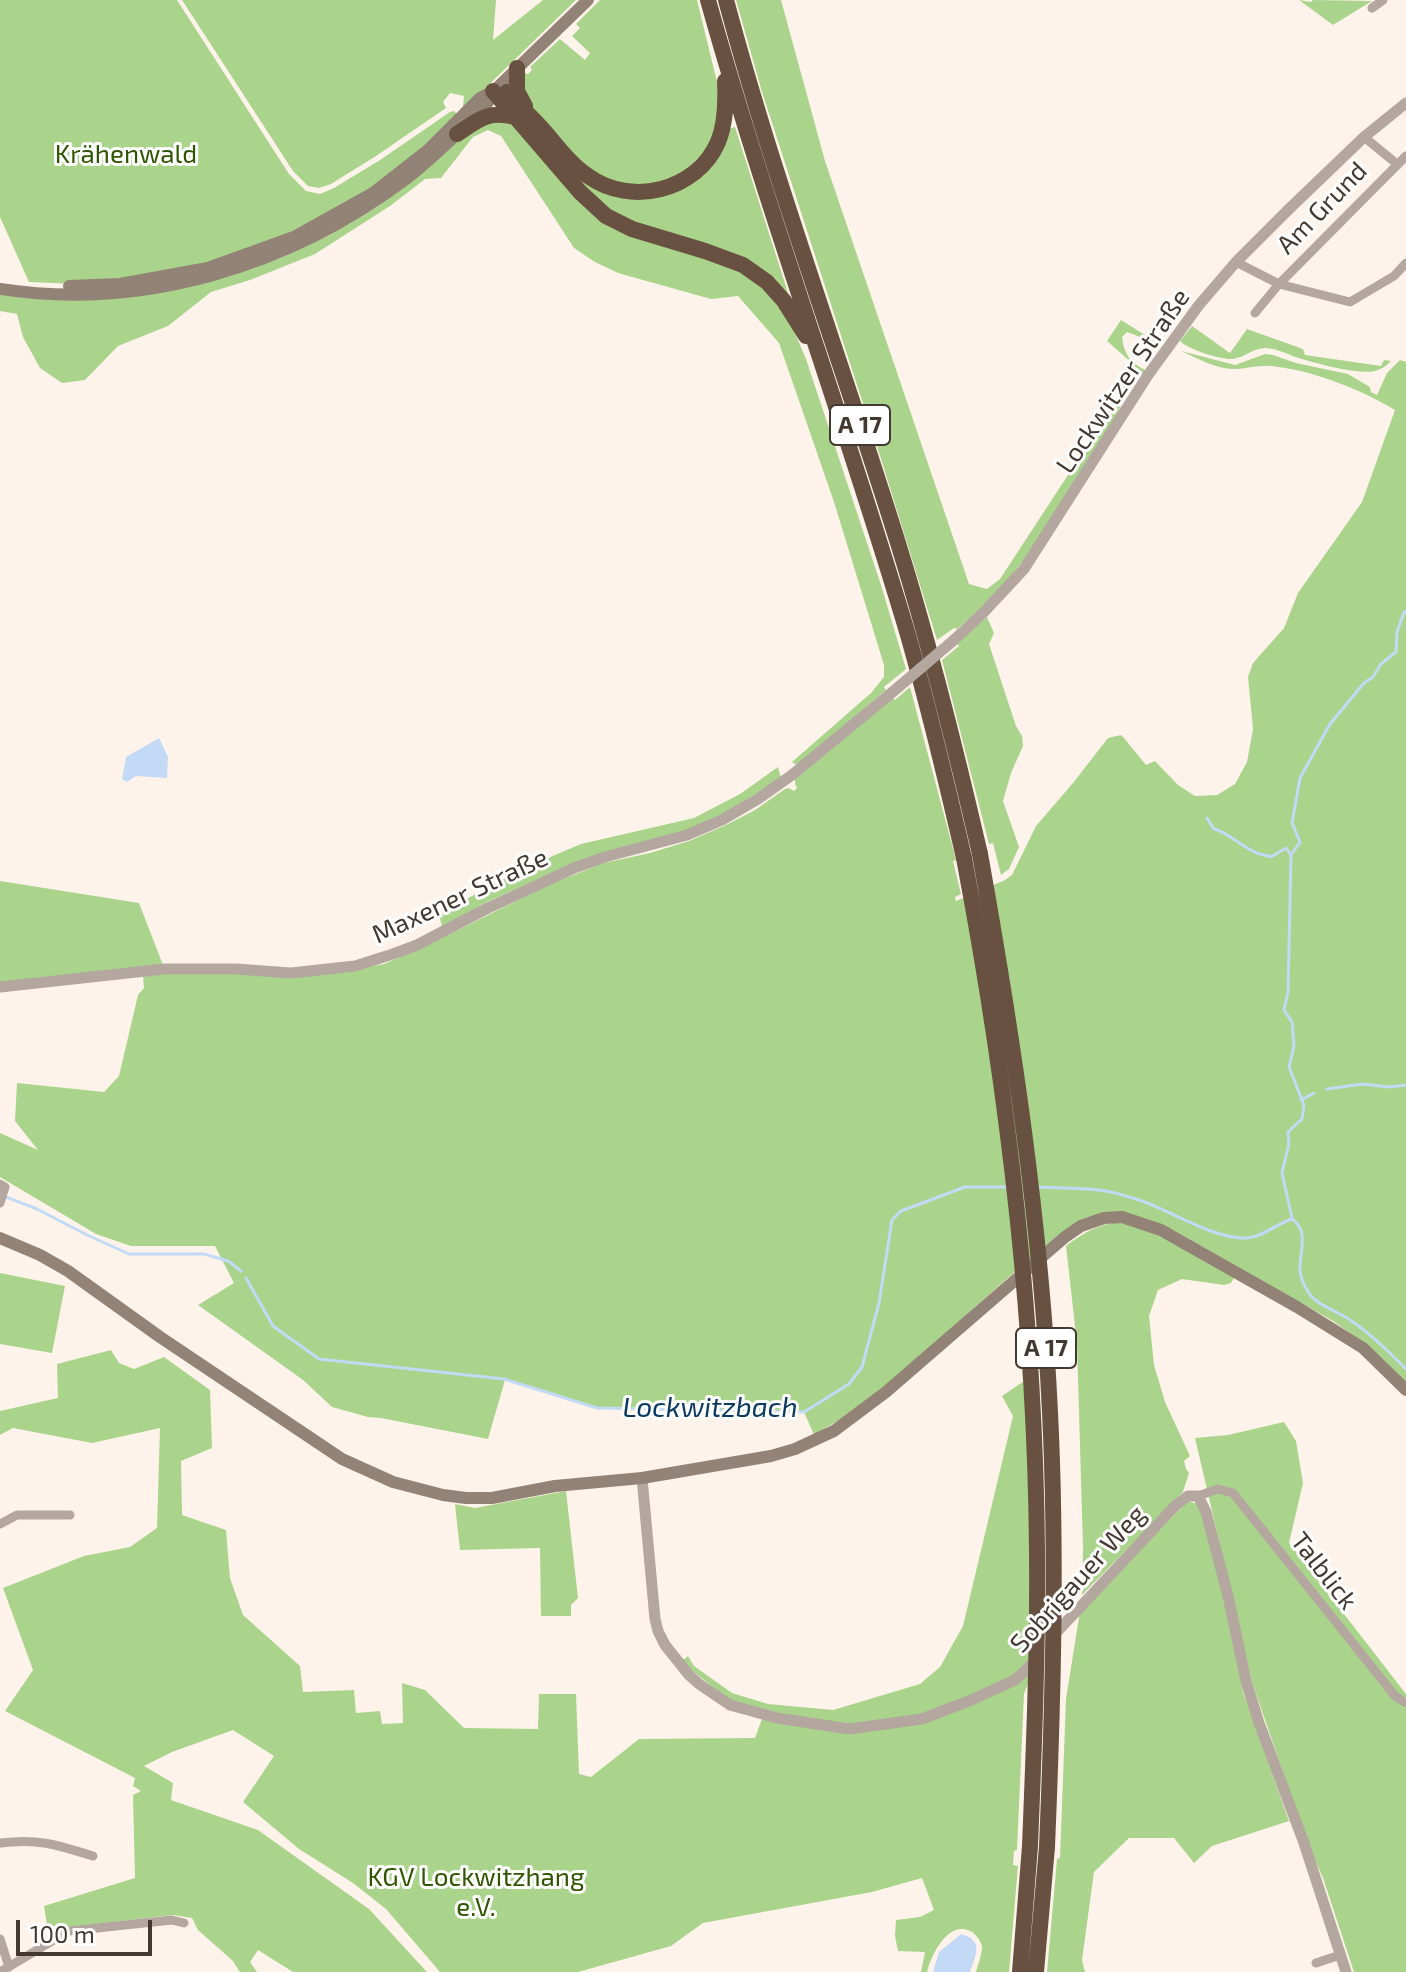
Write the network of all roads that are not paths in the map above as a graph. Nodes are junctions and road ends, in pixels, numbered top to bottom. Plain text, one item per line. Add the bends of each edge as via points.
1 (588, 0) edge
2 (708, 0) edge
3 (726, 0) edge
4 (1383, 0) edge
5 (1372, 8) dead end
6 (724, 55) junction
7 (517, 68) junction
8 (497, 88) junction
9 (1406, 103) edge
10 (524, 117) junction
11 (457, 134) junction
12 (1364, 137) junction
13 (1406, 156) edge
14 (1397, 164) junction
15 (1236, 262) junction
16 (1406, 263) edge
17 (0, 282) edge
18 (1279, 284) junction
19 (0, 289) edge
20 (1255, 313) dead end
21 (820, 359) junction
22 (889, 695) joint
23 (972, 856) junction
24 (0, 987) edge
25 (3, 1186) edge
26 (0, 1203) edge
27 (0, 1238) edge
28 (1406, 1390) edge
29 (642, 1478) junction
30 (1198, 1496) junction
31 (70, 1515) dead end
32 (0, 1524) edge
33 (1406, 1703) edge
34 (0, 1843) edge
35 (1039, 1846) junction
36 (93, 1856) dead end
37 (184, 1923) dead end
38 (0, 1939) edge
39 (1340, 1955) junction
40 (1316, 1963) dead end
41 (4, 1969) edge
42 (1020, 1972) edge
43 (1036, 1972) edge
44 (1346, 1972) edge

1 - 7 main road
2 - 6 highway, A 17
3 - 23 highway, A 17 via 899,546 956,747
4 - 5 street
6 - 10 highway via 726,99 713,151 698,170 659,190 640,193 597,182
6 - 21 highway, A 17
7 - 8 main road
7 - 10 highway
8 - 10 highway
8 - 11 main road
8 - 17 main road via 373,193 294,237 208,268 120,284
9 - 12 street, Lockwitzer Straße
10 - 11 highway via 490,114
10 - 21 highway via 580,192 606,216 727,258 767,282
11 - 19 main road via 361,211 224,273 106,293
12 - 14 street, Am Grund
12 - 15 street, Lockwitzer Straße
13 - 14 street, Am Grund
14 - 18 street, Am Grund
15 - 18 street, Am Grund
15 - 22 street, Lockwitzer Straße, bridge via 1167,347 1024,569 983,613
16 - 18 street, Am Grund via 1350,302
18 - 20 street, Am Grund
21 - 23 highway, A 17
22 - 24 street, Maxener Straße via 792,775 722,820 574,868 393,954 355,966 291,973 164,969
23 - 35 highway, A 17, bridge via 1029,1352 1037,1547
25 - 26 street
27 - 29 main road via 68,1271 314,1442 393,1482 443,1495 492,1498
28 - 29 main road via 1363,1348 1241,1275 1161,1230 1122,1217 1104,1218 1065,1237 834,1431 771,1456
29 - 30 street, Sobrigauer Weg via 655,1619 678,1663 730,1705 849,1729 922,1719 1015,1680 1175,1506
30 - 33 street, Talblick via 1218,1489 1233,1493 1395,1696
30 - 39 street via 1246,1681
31 - 32 street via 17,1515
34 - 36 street via 36,1841
35 - 42 highway, A 17
35 - 43 highway, A 17
37 - 41 street via 69,1931
38 - 41 street
39 - 40 street
39 - 44 street

